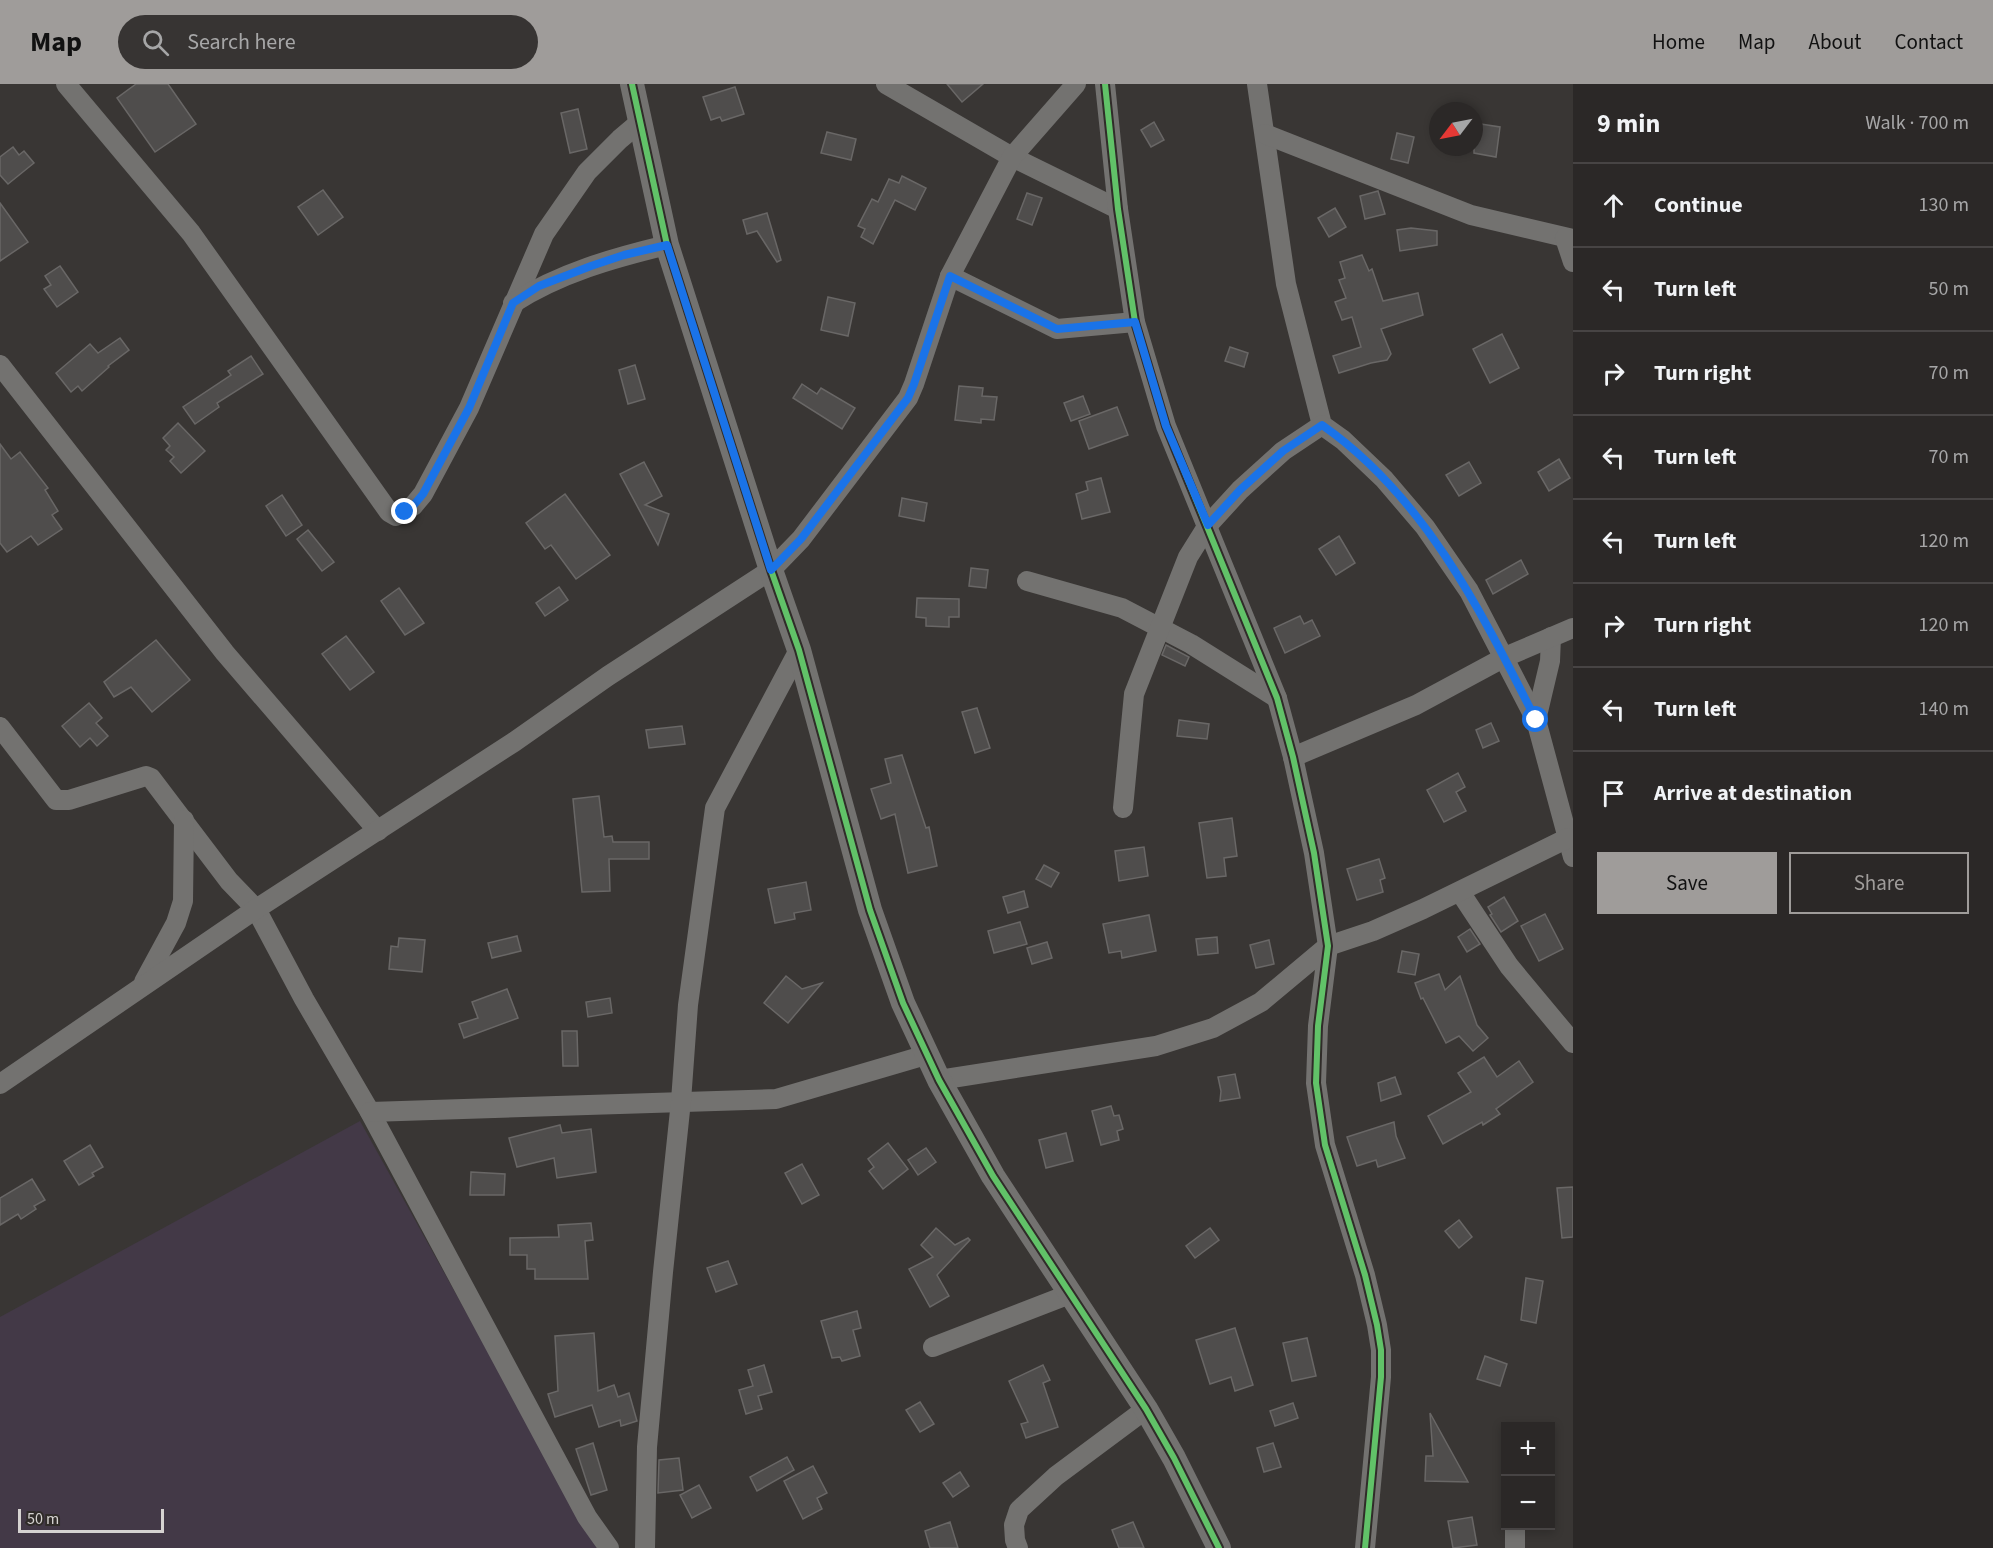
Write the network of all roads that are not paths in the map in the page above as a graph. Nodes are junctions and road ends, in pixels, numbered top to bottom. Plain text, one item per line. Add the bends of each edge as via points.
1 (66, 84) edge
2 (632, 84) edge
3 (886, 84) edge
4 (1076, 84) edge
5 (1105, 84) edge
6 (1257, 84) edge
7 (639, 123) junction
8 (1265, 134) junction
9 (1012, 157) junction
10 (1118, 209) junction
11 (1569, 239) edge
12 (667, 245) junction
13 (1573, 262) edge
14 (950, 276) junction
15 (513, 303) junction
16 (1135, 322) junction
17 (0, 365) edge
18 (1322, 425) junction
19 (1208, 525) junction
20 (771, 570) junction
21 (1027, 581) dead end
22 (1159, 626) junction
23 (1573, 628) edge
24 (1551, 637) junction
25 (799, 650) junction
26 (1505, 657) junction
27 (1276, 698) junction
28 (1536, 720) junction
29 (0, 728) edge
30 (1293, 757) junction
31 (1123, 808) dead end
32 (184, 820) junction
33 (378, 831) junction
34 (1568, 838) junction
35 (1573, 857) edge
36 (1460, 892) junction
37 (256, 909) junction
38 (1328, 946) junction
39 (141, 987) junction
40 (1572, 1040) edge
41 (926, 1055) junction
42 (939, 1080) junction
43 (0, 1084) edge
44 (681, 1101) junction
45 (370, 1112) junction
46 (1070, 1294) junction
47 (933, 1347) dead end
48 (1146, 1409) junction
49 (1515, 1530) edge
50 (609, 1548) edge
51 (645, 1548) edge
52 (1018, 1548) edge
53 (1219, 1548) edge
54 (1365, 1548) edge
55 (1515, 1548) edge

1 - 15 street via 191,233 389,512 396,516 423,494 469,408
2 - 7 street
3 - 9 street
4 - 9 street
5 - 10 street
6 - 8 street
7 - 12 street
7 - 15 street via 581,181 544,234
8 - 11 street via 1471,215
8 - 18 street via 1286,284
9 - 10 street
9 - 14 street
10 - 16 street
11 - 13 street
12 - 15 street via 591,266 539,286
12 - 20 street
14 - 16 street via 1057,329
14 - 20 street via 908,398 801,539
16 - 19 street via 1166,426
17 - 33 street via 225,653
18 - 19 street via 1283,451
18 - 26 street via 1384,478 1425,526 1469,591
19 - 22 street via 1188,557
19 - 27 street
20 - 25 street
20 - 33 street
21 - 22 street via 1122,608
22 - 27 street
22 - 31 street via 1134,694
23 - 24 street
24 - 26 street
24 - 28 street via 1550,661
25 - 41 street via 870,910
25 - 44 street via 715,808 688,1005
26 - 28 street
26 - 30 street via 1416,705
27 - 30 street
28 - 34 street
29 - 32 street via 56,800 69,800 146,776
30 - 38 street via 1314,853
32 - 37 street
32 - 39 street via 183,902 176,923
33 - 37 street
34 - 35 street
34 - 36 street
36 - 38 street via 1374,931
36 - 40 street via 1509,966
37 - 39 street
37 - 45 street
38 - 42 street via 1261,1002 1213,1028 1156,1046
38 - 54 street via 1316,1083 1325,1145 1365,1275 1381,1350
39 - 43 street
41 - 42 street
41 - 44 street via 776,1099
42 - 46 street via 993,1176
44 - 45 street
44 - 51 street via 647,1447
45 - 50 street via 582,1507
46 - 47 street
46 - 48 street
48 - 52 street via 1056,1476 1019,1510 1014,1525
48 - 53 street
49 - 55 street

